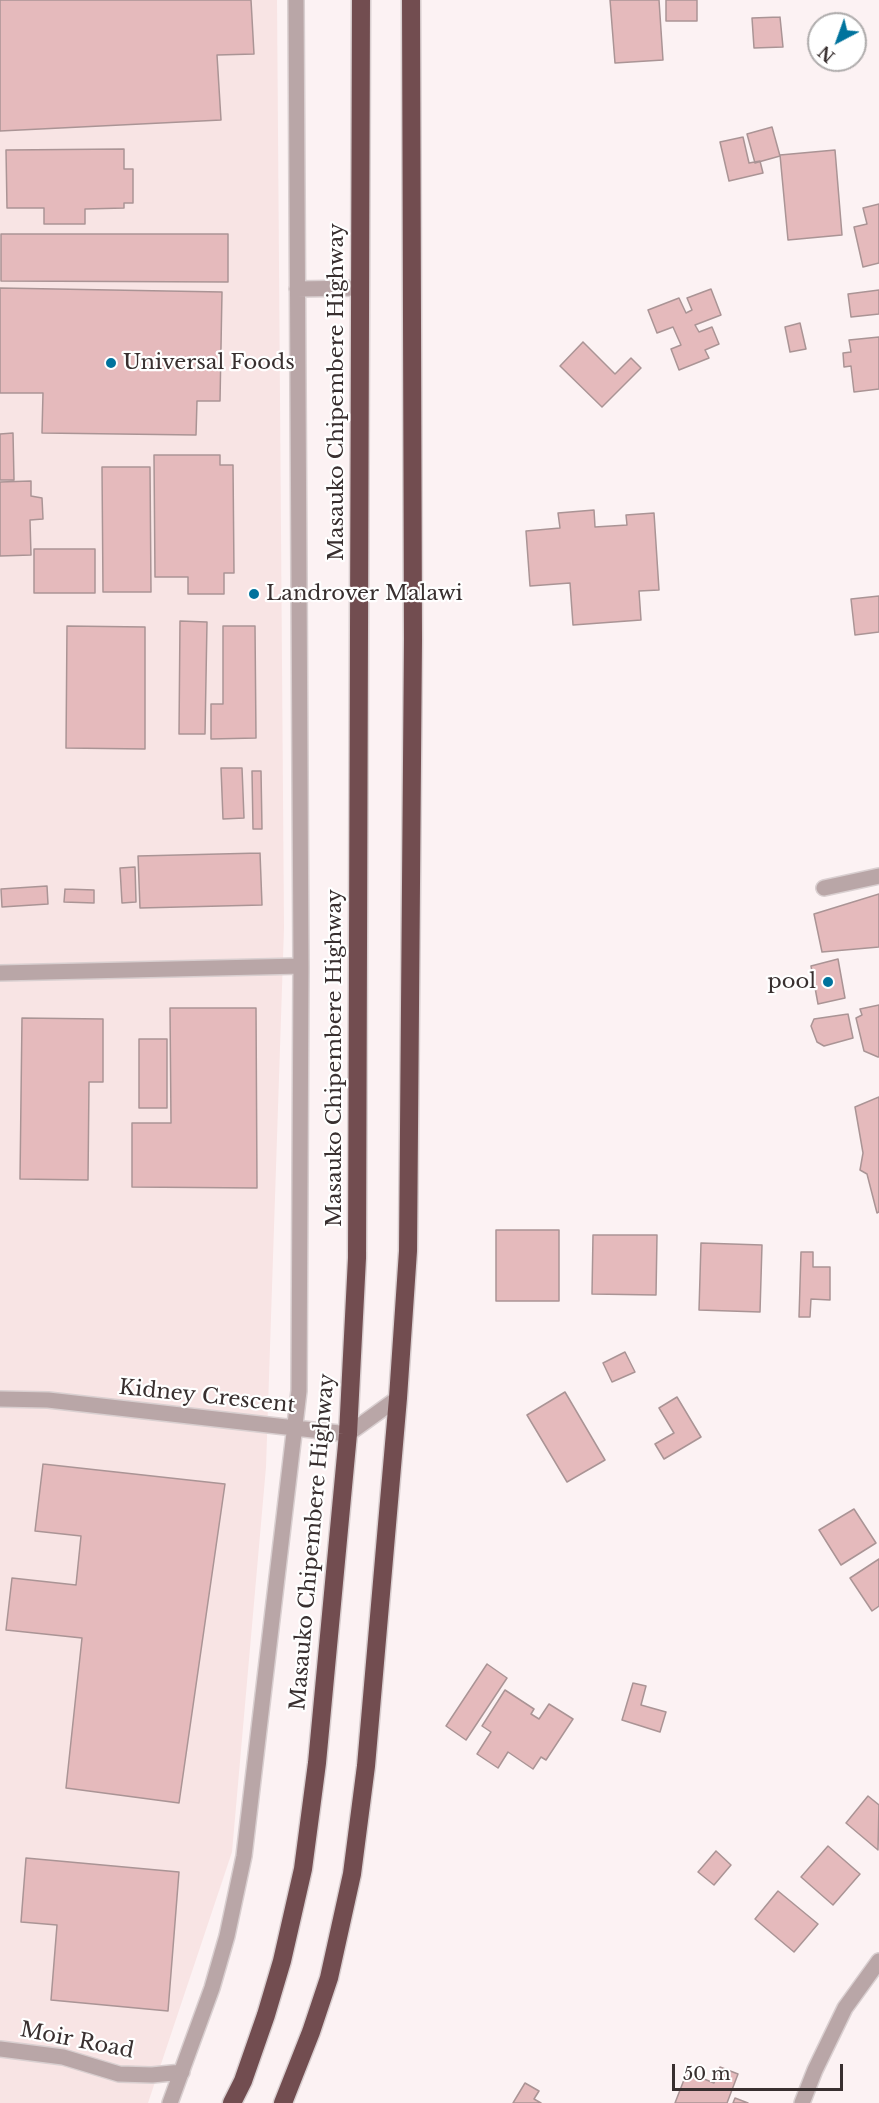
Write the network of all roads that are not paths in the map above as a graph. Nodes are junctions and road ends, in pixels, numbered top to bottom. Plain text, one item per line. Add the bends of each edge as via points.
1 (296, 0) edge
2 (362, 0) edge
3 (411, 0) edge
4 (360, 288) junction
5 (297, 289) junction
6 (879, 876) edge
7 (824, 888) dead end
8 (301, 966) junction
9 (0, 973) edge
10 (398, 1398) junction
11 (0, 1399) edge
12 (294, 1427) junction
13 (348, 1434) junction
14 (879, 1961) edge
15 (0, 2049) edge
16 (182, 2072) junction
17 (170, 2103) edge
18 (232, 2103) edge
19 (283, 2103) edge
20 (802, 2103) edge

1 - 5 street
2 - 4 highway, Masauko Chipembere Highway
3 - 10 highway via 413,639 408,1251
4 - 5 street
4 - 13 highway, Masauko Chipembere Highway via 357,1258
5 - 8 street
6 - 7 street
8 - 9 street
8 - 12 street via 299,1391
10 - 13 street
10 - 19 highway via 366,1766 352,1874 329,1978
11 - 12 street, Kidney Crescent via 48,1400
12 - 13 street, Kidney Crescent
12 - 16 street via 244,1856 227,1936
13 - 18 highway, Masauko Chipembere Highway via 303,1869 275,1983
14 - 20 street via 845,2008
15 - 16 street, Moir Road via 63,2057 119,2074
16 - 17 street

